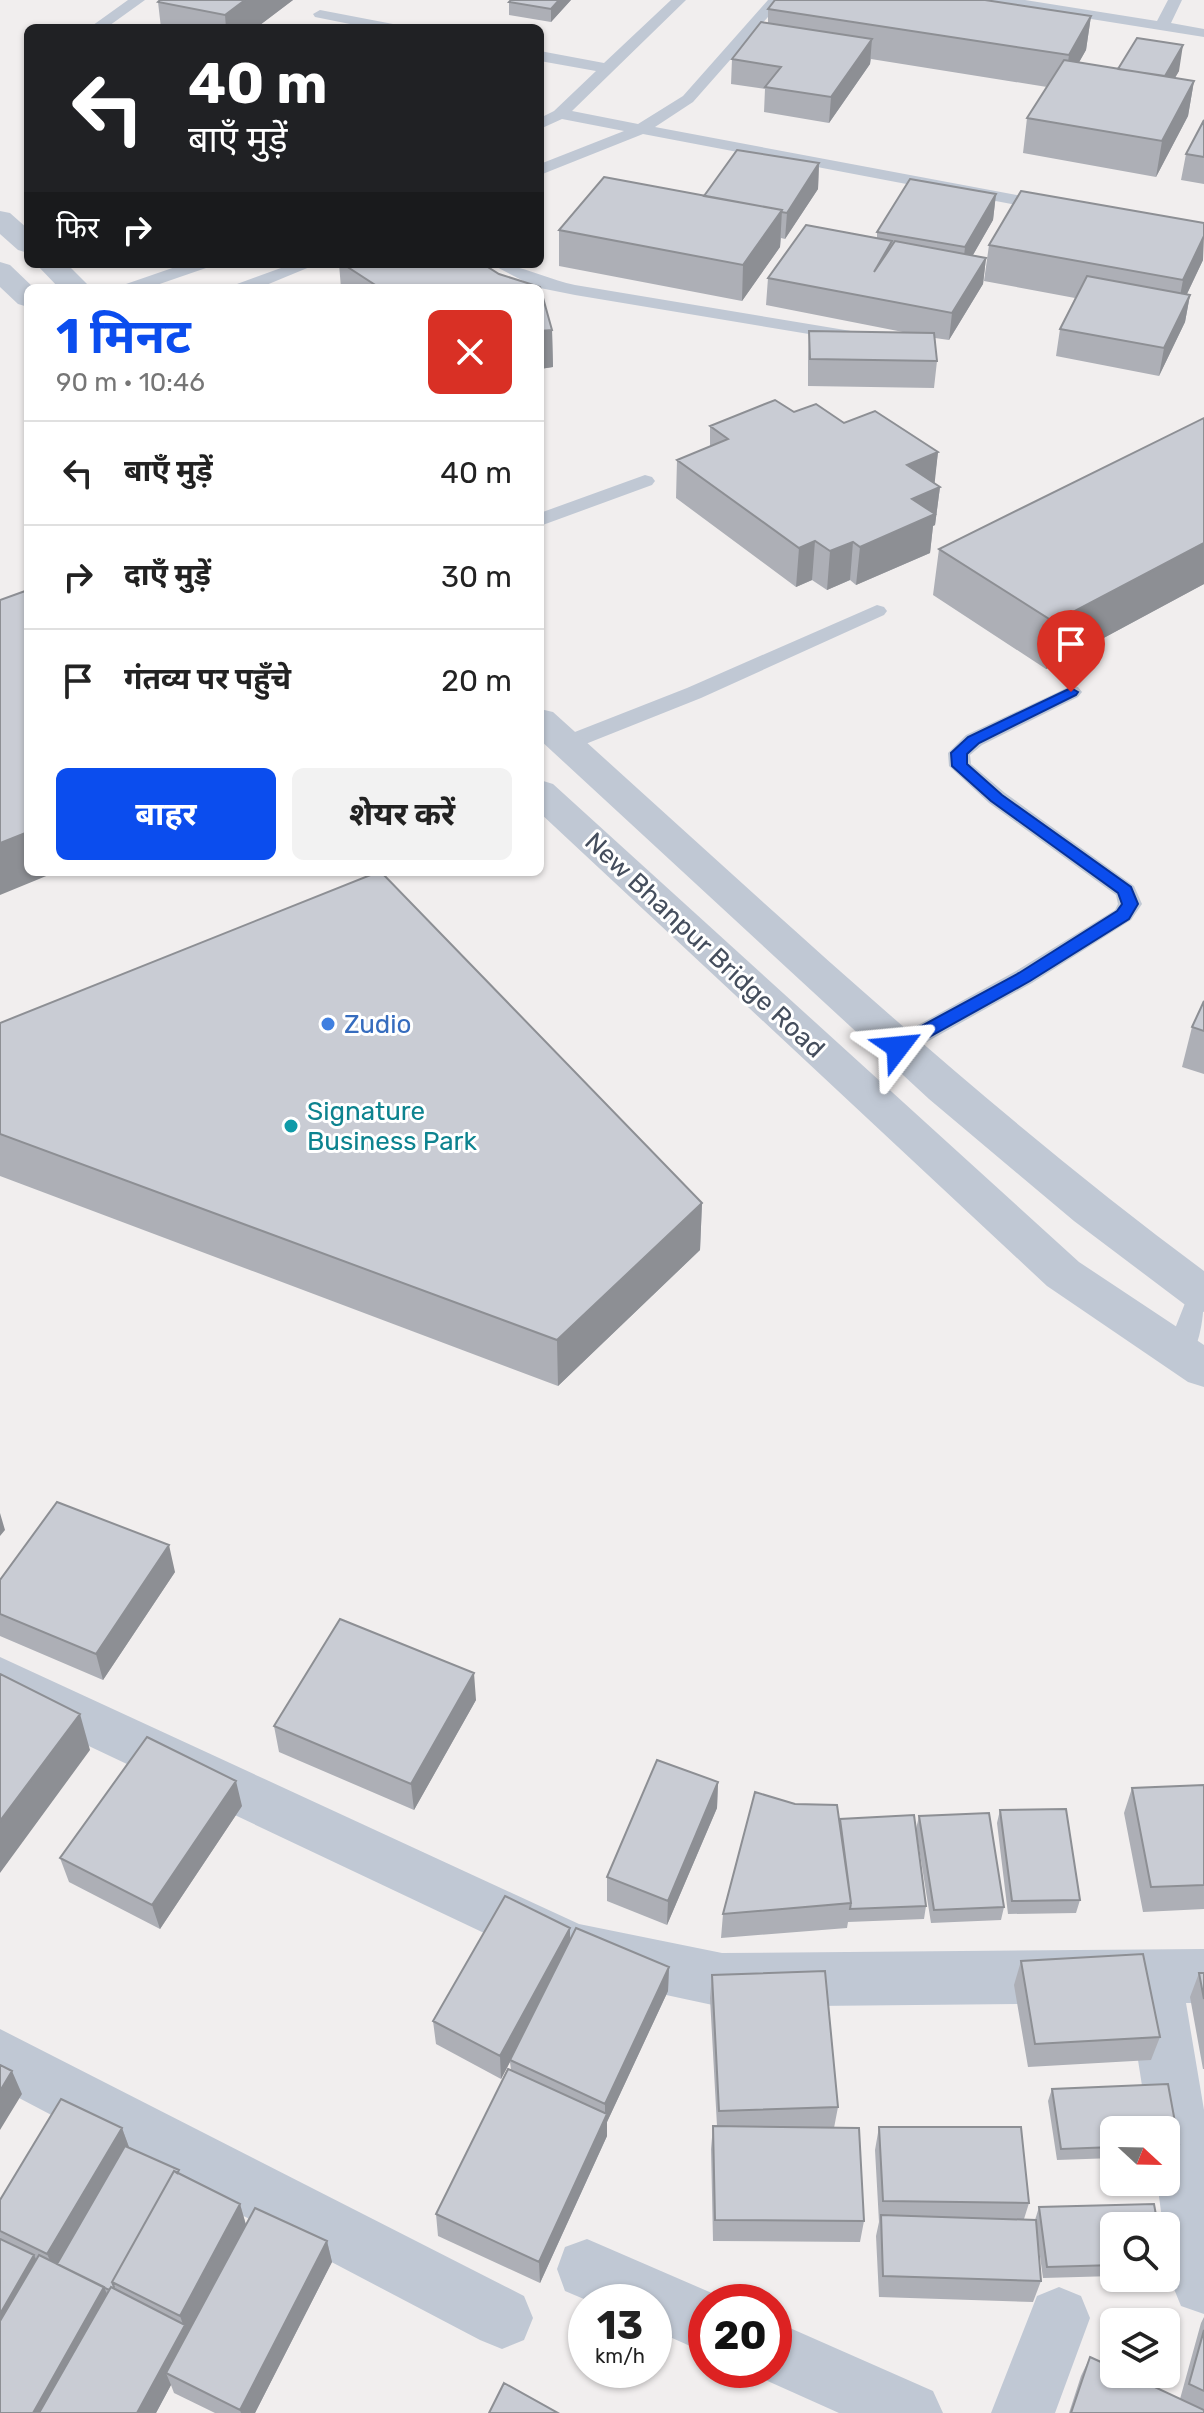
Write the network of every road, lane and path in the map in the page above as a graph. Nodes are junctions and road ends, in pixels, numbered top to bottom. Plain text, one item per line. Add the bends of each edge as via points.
1 (138, 0) edge
2 (338, 0) edge
3 (679, 0) edge
4 (776, 0) edge
5 (997, 0) edge
6 (1175, 0) edge
7 (1071, 6) edge
8 (102, 24) edge
9 (362, 24) edge
10 (1162, 27) junction
11 (1204, 33) edge
12 (544, 57) edge
13 (610, 69) junction
14 (560, 114) junction
15 (544, 122) edge
16 (638, 131) junction
17 (544, 168) edge
18 (1062, 208) edge
19 (0, 219) edge
20 (24, 240) edge
21 (54, 268) edge
22 (189, 268) edge
23 (297, 268) edge
24 (509, 268) edge
25 (0, 271) edge
26 (72, 284) edge
27 (143, 284) edge
28 (254, 284) edge
29 (24, 294) edge
30 (854, 337) edge
31 (645, 481) dead end
32 (544, 519) edge
33 (877, 611) dead end
34 (1071, 692) dead end
35 (548, 739) edge
36 (544, 796) edge
37 (898, 1047) junction
38 (1203, 1292) edge
39 (1191, 1361) edge
40 (0, 1679) edge
41 (1178, 1976) edge
42 (0, 2057) edge
43 (587, 2269) dead end
44 (1203, 2284) edge
45 (688, 2314) edge
46 (502, 2318) dead end
47 (1059, 2318) dead end
48 (792, 2360) edge
49 (911, 2413) edge
50 (1023, 2413) edge

1 - 8 lane
2 - 9 lane via 315,18
3 - 13 lane
4 - 16 lane via 688,99
5 - 7 lane
6 - 10 lane
7 - 10 lane
10 - 11 lane
12 - 13 lane
13 - 14 lane
14 - 15 lane
14 - 16 lane
16 - 17 lane
16 - 18 lane
19 - 20 street
21 - 26 street
22 - 27 lane
23 - 28 lane
24 - 30 lane via 541,283 575,290
25 - 29 street
31 - 32 lane
33 - 35 lane via 694,693
34 - 37 lane via 974,740 959,753 960,766 1126,891 1130,904 1123,915 1024,977
35 - 37 street, New Bhanpur Bridge Road
36 - 39 street, New Bhanpur Bridge Road via 1063,1274
37 - 38 street, New Bhanpur Bridge Road via 1090,1209
38 - 39 lane
40 - 41 street via 573,1949 722,1980
41 - 44 street
42 - 46 street
43 - 45 street
47 - 50 street
48 - 49 street

